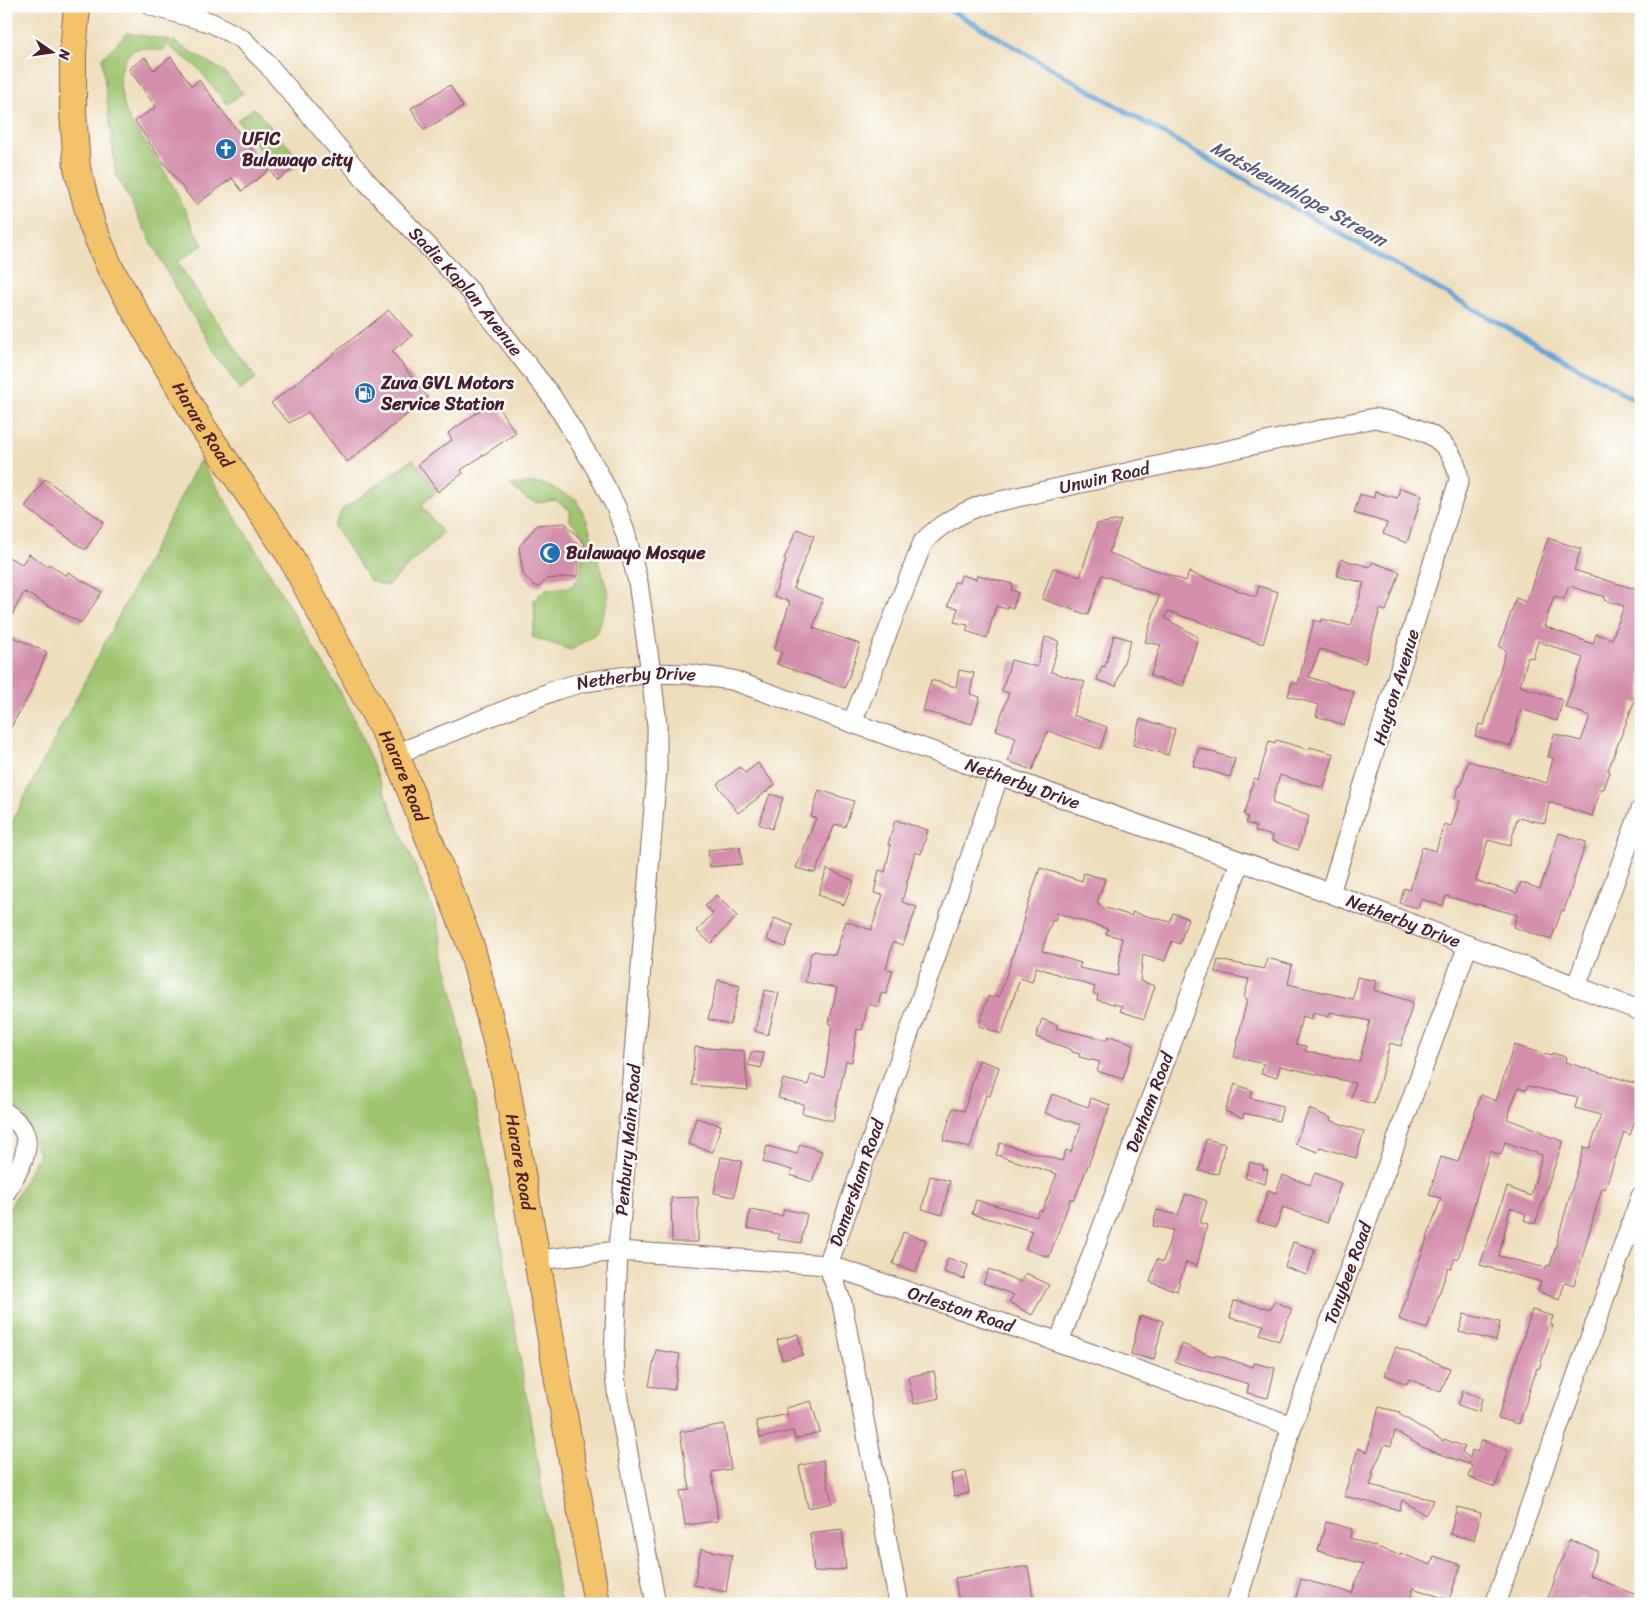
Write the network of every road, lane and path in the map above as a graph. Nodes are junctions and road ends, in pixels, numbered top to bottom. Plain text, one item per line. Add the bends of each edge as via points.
1 (77, 6) edge
2 (152, 6) edge
3 (1459, 480) joint
4 (651, 673) junction
5 (852, 723) junction
6 (396, 754) junction
7 (999, 774) junction
8 (1641, 809) edge
9 (1240, 862) junction
10 (1330, 893) junction
11 (1468, 945) junction
12 (1576, 987) junction
13 (1641, 1011) edge
14 (6, 1114) edge
15 (6, 1192) edge
16 (1641, 1196) edge
17 (618, 1251) junction
18 (538, 1260) junction
19 (828, 1265) junction
20 (1059, 1342) junction
21 (1292, 1426) junction
22 (597, 1604) edge
23 (656, 1604) edge
24 (899, 1604) edge
25 (1236, 1604) edge
26 (1495, 1604) edge

1 - 6 highway, Harare Road via 73,111 77,168 92,225 110,268 200,423 289,554
2 - 4 street, Sadie Kaplan Avenue via 212,23 242,39 366,181 471,292 552,396 620,516 638,582
3 - 5 street, Unwin Road via 1458,467 1436,437 1410,426 1374,418 982,505 935,529 923,542
3 - 10 street, Hayton Avenue
4 - 5 street, Netherby Drive via 732,680
4 - 6 street, Netherby Drive via 584,682 556,690
4 - 17 street, Penbury Main Road via 657,725 657,770
5 - 7 street, Netherby Drive
6 - 18 highway, Harare Road via 472,950 505,1076
7 - 9 street, Netherby Drive
7 - 19 street, Damersham Road
8 - 12 street
9 - 10 street, Netherby Drive
9 - 20 street, Denham Road
10 - 11 street, Netherby Drive
11 - 12 street, Netherby Drive
11 - 21 street, Tonybee Road
12 - 13 street, Netherby Drive
14 - 15 street via 23,1130 26,1138 26,1154
16 - 26 street
17 - 18 street, Orleston Road
17 - 19 street, Orleston Road
17 - 23 street, Penbury Main Road via 615,1376
18 - 22 highway, Harare Road
19 - 20 street, Orleston Road
19 - 24 street, Damersham Road via 842,1303
20 - 21 street, Orleston Road
21 - 25 street, Tonybee Road

